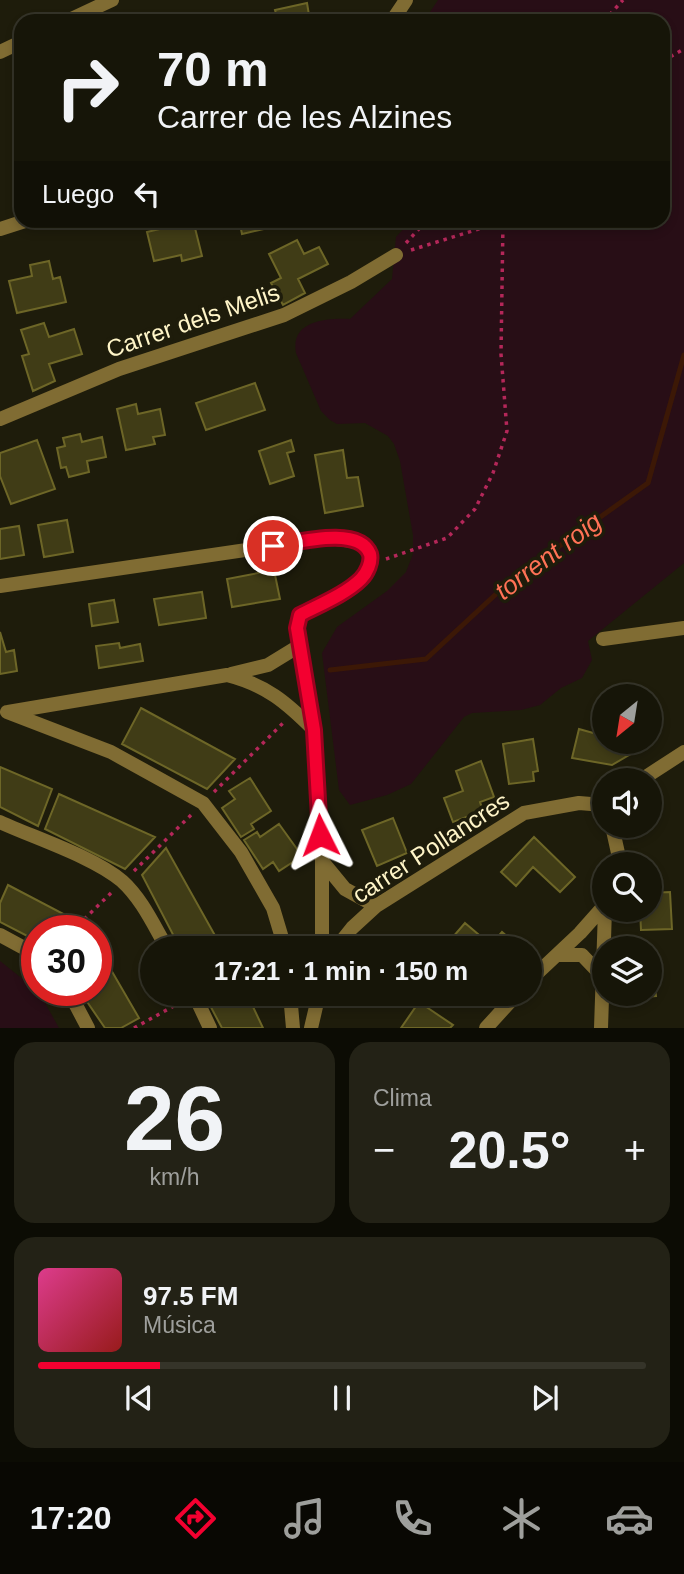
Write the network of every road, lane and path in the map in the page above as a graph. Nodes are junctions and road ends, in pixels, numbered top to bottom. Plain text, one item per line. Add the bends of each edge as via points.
1 (113, 0) edge
2 (623, 0) edge
3 (82, 14) edge
4 (610, 14) edge
5 (420, 228) edge
6 (484, 228) edge
7 (503, 228) edge
8 (396, 255) junction
9 (0, 419) edge
10 (371, 563) junction
11 (0, 586) edge
12 (684, 628) edge
13 (603, 639) dead end
14 (299, 646) junction
15 (227, 675) junction
16 (295, 711) junction
17 (4, 712) edge
18 (314, 730) junction
19 (684, 752) edge
20 (659, 768) edge
21 (203, 803) junction
22 (592, 804) edge
23 (0, 822) edge
24 (322, 861) junction
25 (122, 881) junction
26 (376, 906) junction
27 (88, 915) edge
28 (592, 920) edge
29 (0, 935) edge
30 (160, 936) edge
31 (281, 936) edge
32 (321, 936) edge
33 (346, 936) edge
34 (21, 946) edge
35 (558, 955) junction
36 (592, 965) edge
37 (542, 969) edge
38 (76, 1006) edge
39 (173, 1006) edge
40 (200, 1006) edge
41 (291, 1006) edge
42 (316, 1006) edge
43 (506, 1006) edge
44 (602, 1006) edge
45 (88, 1028) edge
46 (134, 1028) edge
47 (210, 1028) edge
48 (293, 1028) edge
49 (311, 1028) edge
50 (486, 1028) edge
51 (601, 1028) edge

1 - 3 street
2 - 4 path
5 - 8 path
6 - 8 path
7 - 10 path via 501,354 507,431 493,473 475,509 447,538
8 - 9 street, Carrer dels Melis via 285,315 119,369
10 - 11 street via 361,542 328,538
10 - 14 street via 362,578 300,615
12 - 13 street
14 - 15 street via 261,667
14 - 18 street
15 - 16 street via 254,682
15 - 17 street
16 - 18 street
16 - 21 path
17 - 21 street via 111,752
18 - 24 street
19 - 20 street
21 - 25 path
21 - 31 street via 241,852 273,908
22 - 26 street, carrer Pollancres via 524,813
23 - 25 street
24 - 26 street via 345,889
24 - 32 street
25 - 27 path
25 - 30 street via 141,902
26 - 33 street, carrer Pollancres
28 - 35 street
29 - 34 street
35 - 36 street via 582,955
35 - 37 street
38 - 45 street
39 - 46 path
40 - 47 street
41 - 48 street
42 - 49 street
43 - 50 street
44 - 51 street

